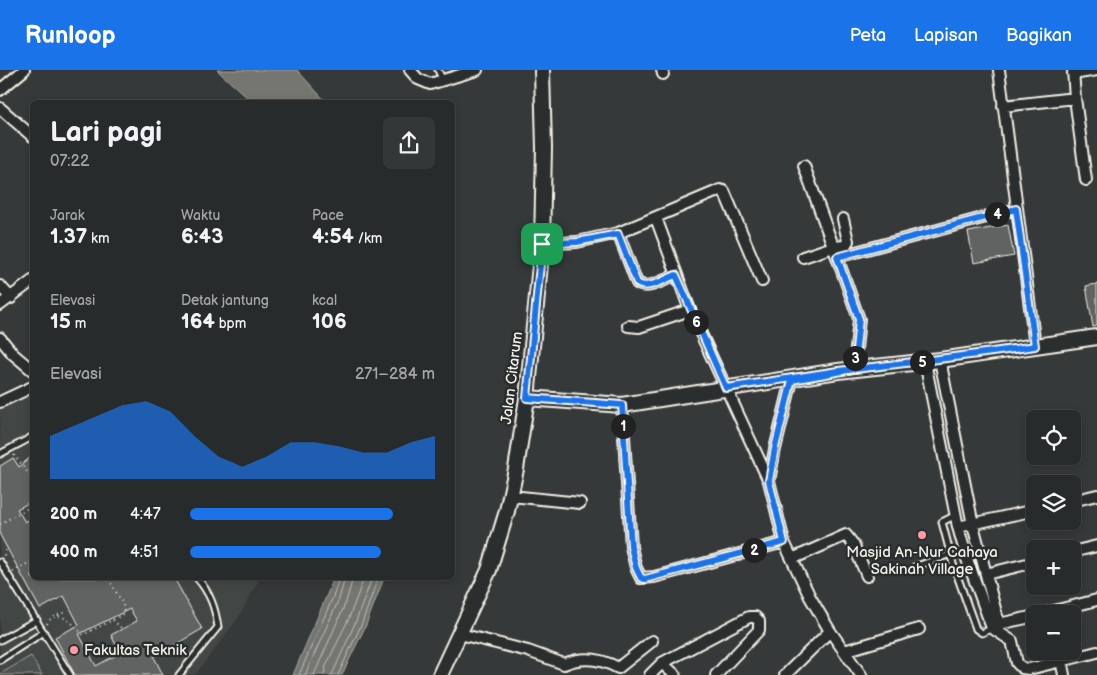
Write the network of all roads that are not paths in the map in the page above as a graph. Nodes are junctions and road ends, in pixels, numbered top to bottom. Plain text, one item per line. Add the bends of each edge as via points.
1 (24, 70) edge
2 (410, 70) edge
3 (438, 70) edge
4 (478, 70) edge
5 (542, 70) edge
6 (999, 70) edge
7 (1097, 70) edge
8 (1073, 72) edge
9 (444, 81) junction
10 (0, 90) edge
11 (1075, 98) junction
12 (1003, 106) junction
13 (0, 108) edge
14 (30, 134) edge
15 (804, 166) dead end
16 (1086, 180) dead end
17 (1016, 209) junction
18 (656, 218) junction
19 (844, 219) dead end
20 (618, 234) junction
21 (542, 244) junction
22 (833, 247) junction
23 (803, 257) dead end
24 (837, 257) junction
25 (676, 275) junction
26 (762, 281) dead end
27 (30, 283) edge
28 (0, 286) edge
29 (10, 298) junction
30 (0, 305) edge
31 (690, 310) junction
32 (628, 326) dead end
33 (1097, 337) edge
34 (0, 338) edge
35 (1035, 346) junction
36 (940, 360) junction
37 (925, 362) junction
38 (30, 368) edge
39 (854, 369) junction
40 (792, 380) junction
41 (30, 388) edge
42 (726, 388) junction
43 (527, 398) junction
44 (0, 402) edge
45 (622, 405) junction
46 (30, 438) edge
47 (0, 454) edge
48 (769, 481) junction
49 (1097, 495) edge
50 (511, 496) junction
51 (1081, 499) edge
52 (580, 503) dead end
53 (1026, 512) edge
54 (956, 515) junction
55 (974, 525) junction
56 (958, 528) junction
57 (784, 542) junction
58 (1097, 546) edge
59 (1081, 550) edge
60 (951, 554) junction
61 (792, 559) junction
62 (967, 559) junction
63 (0, 562) edge
64 (953, 564) junction
65 (1026, 564) edge
66 (914, 567) dead end
67 (986, 574) junction
68 (867, 576) dead end
69 (199, 580) edge
70 (1097, 600) edge
71 (1077, 605) edge
72 (1026, 619) edge
73 (37, 620) junction
74 (997, 628) junction
75 (919, 630) dead end
76 (830, 631) junction
77 (44, 632) junction
78 (460, 634) junction
79 (0, 640) edge
80 (652, 641) dead end
81 (844, 651) junction
82 (1097, 652) edge
83 (1081, 656) edge
84 (0, 660) edge
85 (1061, 660) joint
86 (662, 663) junction
87 (70, 675) edge
88 (179, 675) edge
89 (440, 675) edge
90 (650, 675) edge
91 (675, 675) edge
92 (716, 675) edge
93 (786, 675) edge
94 (861, 675) edge
95 (1064, 675) edge

1 - 10 street
2 - 9 street via 424,83
3 - 9 lane
4 - 9 street
5 - 21 street, Jalan Citarum
6 - 12 street
7 - 8 street
8 - 11 street
11 - 12 street
11 - 16 street
12 - 17 street
13 - 14 street
15 - 22 street
17 - 24 street
17 - 35 street
18 - 20 street
18 - 25 street
18 - 26 street via 678,206 724,191
19 - 22 street via 848,244
20 - 21 street via 577,242
20 - 25 street via 641,286
21 - 43 street, Jalan Citarum
22 - 23 street
22 - 24 street
24 - 39 street via 859,319
25 - 31 street
27 - 29 street
28 - 29 street
29 - 30 street
31 - 32 street via 639,327
31 - 42 street
33 - 35 street
34 - 38 street
35 - 36 street
36 - 37 street
36 - 55 street
37 - 39 street
37 - 54 street
39 - 40 street
40 - 42 street
40 - 48 street
41 - 44 street
42 - 45 street
42 - 48 street
43 - 45 street
43 - 50 street, Jalan Citarum
45 - 57 street via 631,547 641,578
46 - 47 lane
48 - 57 street
49 - 51 street
50 - 52 street
50 - 78 street, Jalan Citarum via 489,570
53 - 55 street
54 - 56 street
54 - 60 lane via 942,522
55 - 56 street
55 - 67 street
56 - 62 street
57 - 61 street
58 - 59 street
60 - 64 lane
60 - 66 lane
61 - 68 street via 846,535
61 - 76 street
62 - 64 lane
62 - 74 street
63 - 73 lane
64 - 74 lane via 976,629 982,632
65 - 67 street
67 - 74 street
69 - 88 lane via 216,608 218,627
70 - 71 street
72 - 74 street
73 - 77 lane
73 - 79 lane
74 - 85 street via 1015,644 1017,663 1022,668
75 - 81 street
76 - 81 street
76 - 93 street
77 - 84 lane
77 - 87 lane
78 - 80 street via 528,651 564,664 590,658 618,668
78 - 89 street, Jalan Citarum
81 - 94 street
82 - 83 street
85 - 95 street
86 - 90 street
86 - 91 street
86 - 92 street via 748,617 757,618 759,630

